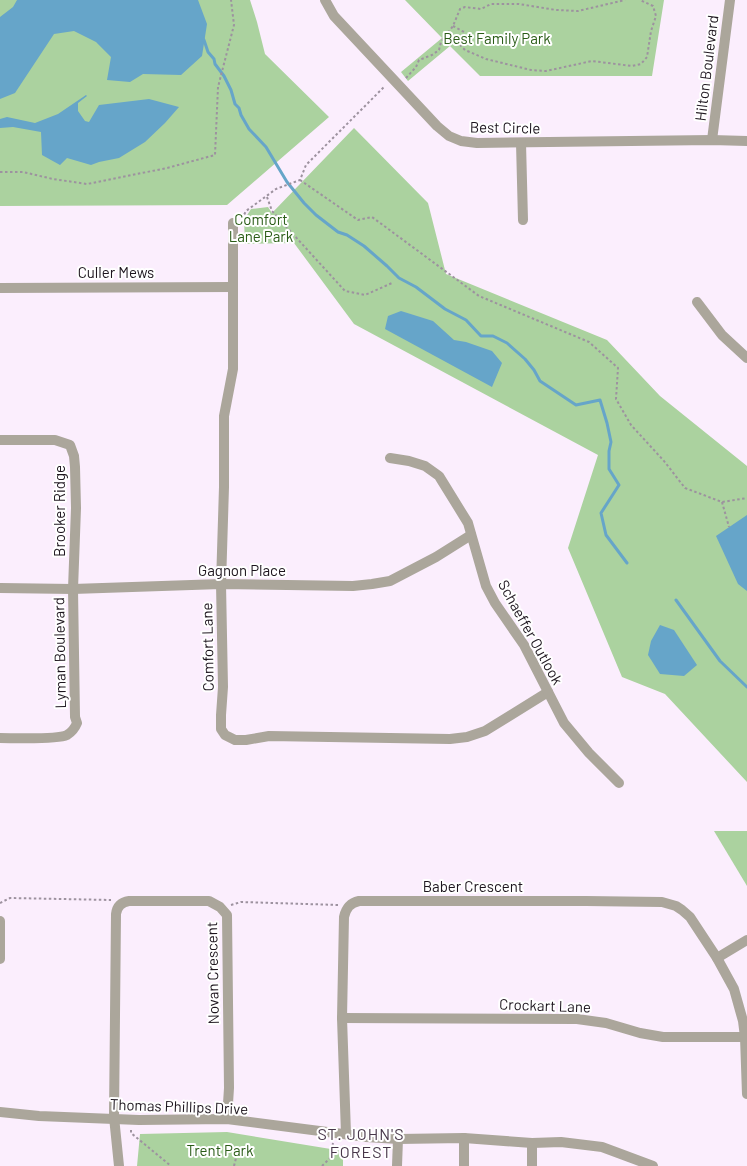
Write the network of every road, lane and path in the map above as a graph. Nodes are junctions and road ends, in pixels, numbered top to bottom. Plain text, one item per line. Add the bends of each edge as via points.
1 (231, 0) edge
2 (325, 0) edge
3 (625, 0) edge
4 (640, 0) edge
5 (730, 0) edge
6 (453, 26) junction
7 (396, 82) junction
8 (712, 140) junction
9 (747, 141) edge
10 (521, 143) junction
11 (0, 172) edge
12 (300, 180) junction
13 (267, 197) junction
14 (522, 220) dead end
15 (234, 223) joint
16 (392, 283) dead end
17 (233, 287) junction
18 (0, 288) edge
19 (697, 302) dead end
20 (747, 358) edge
21 (0, 440) edge
22 (390, 458) dead end
23 (747, 498) edge
24 (722, 502) junction
25 (729, 527) dead end
26 (472, 535) junction
27 (221, 584) junction
28 (0, 588) edge
29 (73, 589) junction
30 (548, 692) junction
31 (0, 738) edge
32 (619, 783) dead end
33 (0, 903) edge
34 (123, 903) junction
35 (350, 904) junction
36 (222, 908) junction
37 (0, 921) edge
38 (747, 940) edge
39 (717, 958) junction
40 (0, 959) edge
41 (342, 1018) junction
42 (745, 1037) junction
43 (747, 1094) edge
44 (0, 1112) edge
45 (114, 1119) junction
46 (131, 1120) junction
47 (227, 1120) junction
48 (334, 1133) junction
49 (346, 1134) junction
50 (464, 1138) junction
51 (398, 1139) junction
52 (532, 1143) junction
53 (238, 1150) dead end
54 (636, 1163) edge
55 (119, 1166) edge
56 (171, 1166) edge
57 (234, 1166) edge
58 (322, 1166) edge
59 (397, 1166) edge
60 (464, 1166) edge
61 (532, 1166) edge
62 (653, 1166) edge

1 - 11 path via 234,25 218,87 215,154 167,168 87,184 23,172
2 - 7 street, Best Circle via 334,16
3 - 6 path via 578,11 519,4 491,4 481,9 465,7 460,9
4 - 6 path via 653,6 656,16 647,57 642,64 632,66 592,61 546,71 531,70 486,59 465,50 461,46 464,32
5 - 8 street, Hilton Boulevard
6 - 7 path via 439,50 420,60
7 - 10 street, Best Circle via 449,136 462,142
7 - 12 path via 306,164
8 - 9 street, Best Circle
8 - 10 street, Best Circle
10 - 14 street
12 - 13 path
12 - 24 path via 358,220 372,217 478,296 589,342 618,368 616,400 631,425 685,488
13 - 15 path via 246,210 243,217
13 - 16 path via 272,211 345,291 365,295
15 - 17 street, Comfort Lane
17 - 18 street, Culler Mews
17 - 27 street, Comfort Lane via 233,369 224,416
19 - 20 street via 722,335
21 - 29 street, Brooker Ridge via 55,440 70,445 74,456 76,508
22 - 26 street, Schaeffer Outlook via 425,466 439,476
23 - 24 path
24 - 25 path
26 - 27 street, Gagnon Place via 390,581 352,586
26 - 30 street, Schaeffer Outlook via 486,586 524,645
27 - 29 street, Gagnon Place
27 - 30 street, Comfort Lane via 221,729 235,740 269,736 459,738 484,731
28 - 29 street, Gagnon Place
29 - 31 street, Lyman Boulevard via 75,727 64,736
30 - 32 street, Schaeffer Outlook via 564,723
33 - 34 path via 10,898
34 - 36 street, Novan Crescent via 209,901
34 - 45 street via 116,914
35 - 36 path via 241,902
35 - 39 street, Baber Crescent via 359,901 666,903 688,914
35 - 41 street via 344,916
36 - 47 street, Novan Crescent via 228,917
37 - 40 street
38 - 39 street
39 - 42 street, Baber Crescent via 739,1005
41 - 42 street, Crockart Lane via 577,1018 663,1037
41 - 49 street
42 - 43 street, Baber Crescent
44 - 45 street, Thomas Phillips Drive
45 - 46 street, Thomas Phillips Drive
45 - 55 street
46 - 47 street, Thomas Phillips Drive
46 - 56 path via 131,1133
47 - 48 street, Thomas Phillips Drive
48 - 49 street, Thomas Phillips Drive
48 - 58 path via 330,1158
49 - 51 street, Thomas Phillips Drive
50 - 51 street, Thomas Phillips Drive
50 - 52 street, Thomas Phillips Drive
50 - 60 street
51 - 59 street
52 - 54 street, Thomas Phillips Drive via 561,1142 602,1147
52 - 61 street
53 - 57 path
54 - 62 street, Thomas Phillips Drive

